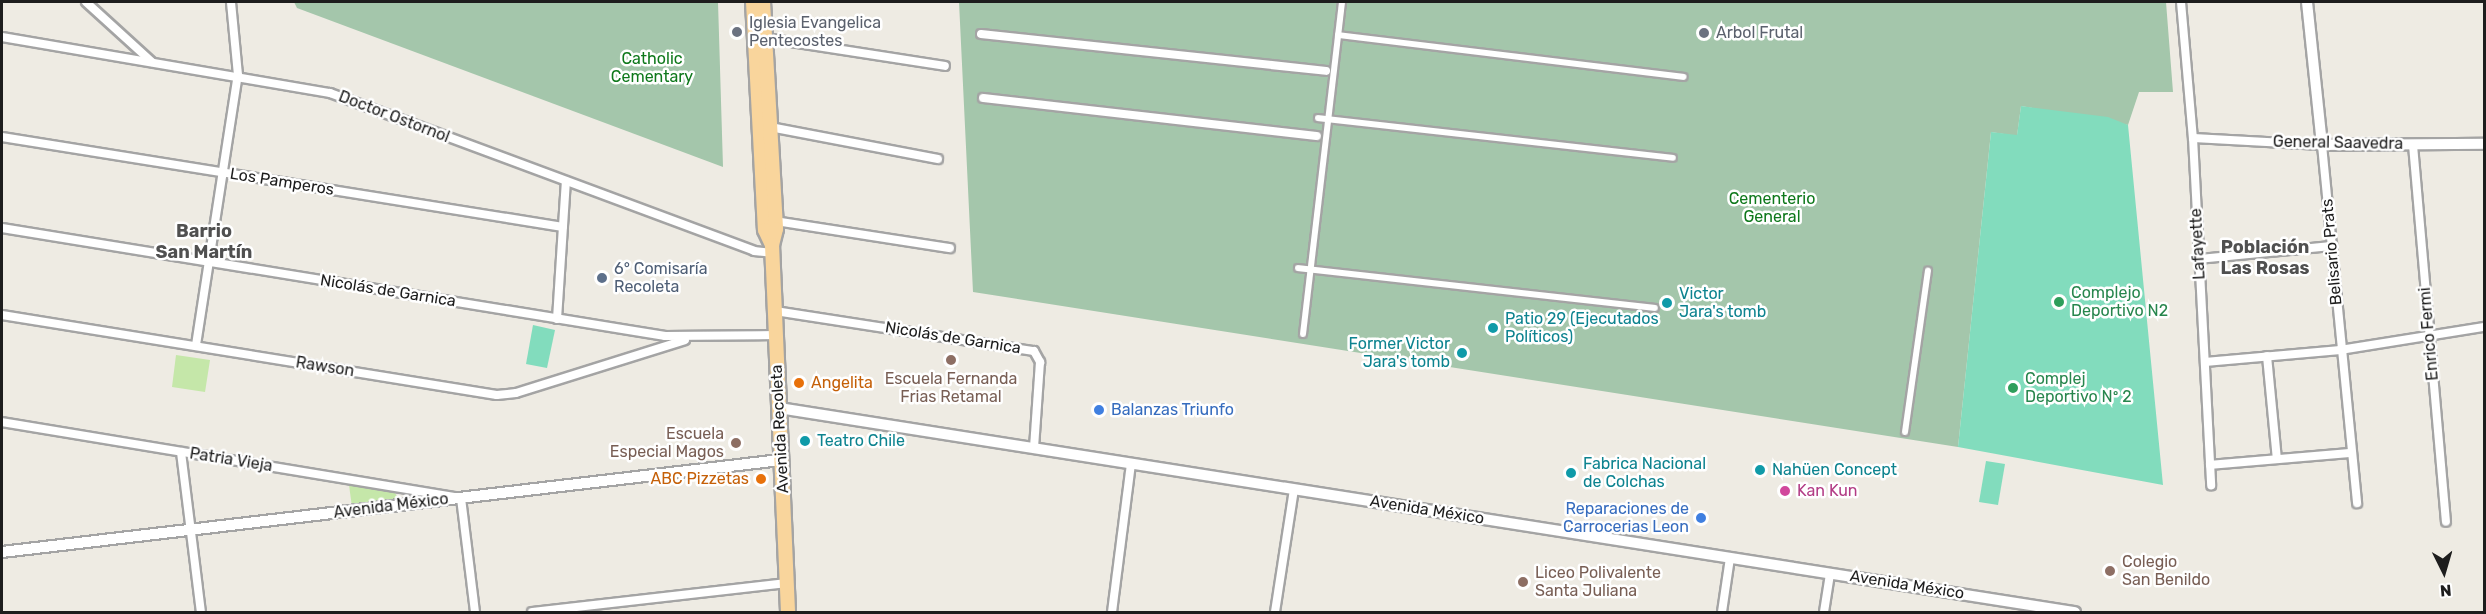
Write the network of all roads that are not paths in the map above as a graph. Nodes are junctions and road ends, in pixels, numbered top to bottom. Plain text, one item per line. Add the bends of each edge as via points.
1 (86, 2) edge
2 (231, 2) edge
3 (753, 2) edge
4 (763, 2) edge
5 (1342, 2) edge
6 (2181, 2) edge
7 (2307, 2) edge
8 (981, 34) dead end
9 (1338, 35) junction
10 (2, 37) edge
11 (765, 38) junction
12 (152, 62) junction
13 (945, 66) dead end
14 (1326, 71) dead end
15 (238, 75) junction
16 (1683, 77) dead end
17 (983, 98) dead end
18 (1318, 118) dead end
19 (1328, 120) junction
20 (770, 128) junction
21 (1317, 136) dead end
22 (2, 137) edge
23 (2193, 138) junction
24 (2484, 144) edge
25 (2322, 145) junction
26 (2413, 145) junction
27 (1673, 158) dead end
28 (938, 159) dead end
29 (223, 172) junction
30 (566, 181) junction
31 (775, 220) junction
32 (563, 227) junction
33 (2, 228) edge
34 (2332, 246) junction
35 (950, 248) dead end
36 (772, 249) junction
37 (2199, 259) junction
38 (209, 262) junction
39 (1298, 268) dead end
40 (1311, 268) junction
41 (1928, 271) dead end
42 (1655, 308) dead end
43 (775, 311) junction
44 (2, 315) edge
45 (557, 319) junction
46 (2484, 327) edge
47 (643, 333) junction
48 (1303, 334) dead end
49 (776, 335) junction
50 (2430, 337) junction
51 (692, 338) junction
52 (196, 345) junction
53 (2340, 350) junction
54 (644, 353) junction
55 (2267, 356) junction
56 (2205, 362) junction
57 (779, 408) junction
58 (2, 422) edge
59 (1905, 432) dead end
60 (1034, 448) junction
61 (181, 452) junction
62 (2351, 453) junction
63 (2277, 459) junction
64 (781, 460) junction
65 (1131, 464) junction
66 (2210, 465) junction
67 (2211, 486) dead end
68 (1294, 489) junction
69 (461, 498) junction
70 (2357, 503) dead end
71 (2446, 522) dead end
72 (191, 530) junction
73 (2, 552) edge
74 (1730, 558) junction
75 (1830, 573) junction
76 (787, 583) junction
77 (201, 612) edge
78 (476, 612) edge
79 (532, 612) edge
80 (788, 612) edge
81 (1112, 612) edge
82 (1275, 612) edge
83 (1722, 612) edge
84 (1824, 612) edge
85 (2076, 612) edge

1 - 12 street
2 - 15 street
3 - 36 main road, Avenida Recoleta via 765,230
4 - 11 main road, Avenida Recoleta
5 - 9 street
6 - 23 street, Lafayette
7 - 25 street, Belisario Prats
8 - 14 street
9 - 16 street
9 - 19 street
10 - 12 street, Doctor Ostornol
11 - 13 street
11 - 20 main road, Avenida Recoleta
12 - 15 street, Doctor Ostornol
15 - 29 street
15 - 30 street, Doctor Ostornol via 330,93
17 - 21 street
18 - 19 street
19 - 27 street
19 - 40 street
20 - 28 street
20 - 31 main road, Avenida Recoleta
22 - 29 street, Los Pamperos
23 - 25 street, General Saavedra
23 - 37 street, Lafayette
24 - 26 street, General Saavedra
25 - 26 street, General Saavedra
25 - 34 street, Belisario Prats
26 - 50 street, Enrico Fermi
29 - 32 street, Los Pamperos
29 - 38 street
30 - 32 street
30 - 36 street, Doctor Ostornol via 754,251
31 - 35 street
31 - 36 main road, Avenida Recoleta
32 - 45 street
33 - 38 street, Nicolás de Garnica
34 - 37 street
34 - 53 street, Belisario Prats
36 - 43 main road, Avenida Recoleta
37 - 56 street, Lafayette
38 - 45 street, Nicolás de Garnica
38 - 52 street
39 - 40 street
40 - 42 street
40 - 48 street
41 - 59 street
43 - 49 main road, Avenida Recoleta
43 - 60 street, Nicolás de Garnica via 1034,351 1040,362
44 - 52 street, Rawson
45 - 47 street, Nicolás de Garnica
46 - 50 street
47 - 51 street, Nicolás de Garnica
47 - 54 street
49 - 51 street, Nicolás de Garnica
49 - 57 main road, Avenida Recoleta
50 - 53 street
50 - 71 street, Enrico Fermi
51 - 54 street, Rawson
52 - 54 street, Rawson via 497,395 516,393
53 - 55 street
53 - 62 street, Belisario Prats
55 - 56 street
55 - 63 street
56 - 66 street, Lafayette
57 - 60 street, Avenida México
57 - 64 main road, Avenida Recoleta
58 - 61 street, Patria Vieja
60 - 65 street, Avenida México
61 - 69 street, Patria Vieja
61 - 72 street
62 - 63 street
62 - 70 street, Belisario Prats
63 - 66 street
64 - 69 street, Avenida México
64 - 76 main road, Avenida Recoleta
65 - 68 street, Avenida México
65 - 81 street
66 - 67 street, Lafayette
68 - 74 street, Avenida México
68 - 82 street
69 - 72 street, Avenida México
69 - 78 street
72 - 73 street, Avenida México
72 - 77 street
74 - 75 street, Avenida México
74 - 83 street
75 - 84 street
75 - 85 street, Avenida México
76 - 79 street
76 - 80 main road, Avenida Recoleta

